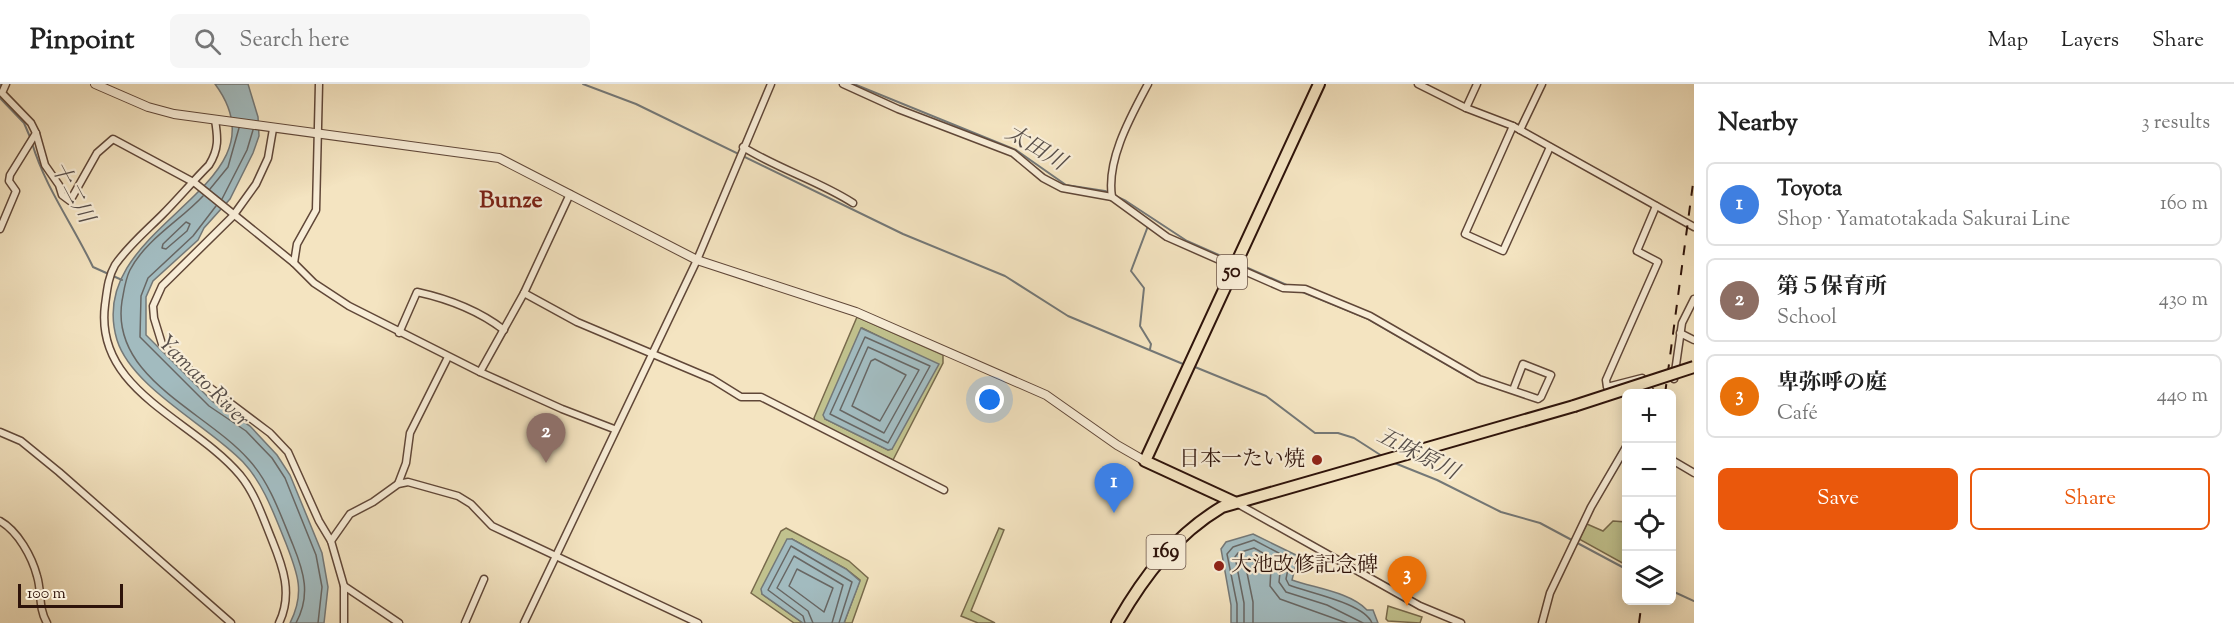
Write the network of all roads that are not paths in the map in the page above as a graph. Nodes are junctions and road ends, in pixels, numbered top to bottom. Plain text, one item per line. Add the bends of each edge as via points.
1 (6, 84) edge
2 (96, 84) edge
3 (319, 84) edge
4 (771, 84) edge
5 (843, 84) edge
6 (1148, 84) edge
7 (1319, 84) edge
8 (1418, 84) edge
9 (1477, 84) edge
10 (1542, 84) edge
11 (1466, 108) junction
12 (218, 120) junction
13 (1513, 126) junction
14 (270, 128) junction
15 (1520, 130) junction
16 (36, 133) junction
17 (319, 135) junction
18 (743, 147) junction
19 (1550, 147) junction
20 (193, 183) junction
21 (570, 194) junction
22 (1112, 197) junction
23 (853, 203) dead end
24 (1656, 206) junction
25 (232, 215) junction
26 (1694, 227) edge
27 (0, 229) edge
28 (697, 260) junction
29 (294, 263) junction
30 (1234, 266) junction
31 (524, 293) junction
32 (1694, 299) edge
33 (504, 330) junction
34 (399, 333) junction
35 (1680, 333) junction
36 (1694, 340) edge
37 (651, 353) junction
38 (448, 357) junction
39 (1694, 368) edge
40 (480, 372) junction
41 (1674, 379) dead end
42 (1649, 389) edge
43 (1513, 390) junction
44 (614, 429) junction
45 (0, 432) edge
46 (1622, 454) edge
47 (1145, 460) junction
48 (1676, 462) edge
49 (1693, 471) edge
50 (398, 484) junction
51 (944, 490) dead end
52 (1264, 494) junction
53 (1234, 502) junction
54 (1255, 512) junction
55 (0, 521) edge
56 (331, 541) junction
57 (555, 556) junction
58 (484, 579) dead end
59 (344, 586) junction
60 (47, 623) edge
61 (231, 623) edge
62 (279, 623) edge
63 (344, 623) edge
64 (399, 623) edge
65 (465, 623) edge
66 (524, 623) edge
67 (698, 623) edge
68 (1117, 623) edge
69 (1461, 623) edge
70 (1542, 623) edge

1 - 16 street via 2,93
2 - 12 street via 148,107
3 - 17 street
4 - 18 street
5 - 22 street via 1013,153 1062,188
6 - 22 street via 1111,171
7 - 30 main road, 50
8 - 11 street
9 - 11 street
10 - 15 street
11 - 13 street
12 - 14 street
12 - 20 street via 216,155
13 - 15 street
13 - 19 street via 1465,234 1503,251
14 - 17 street
14 - 25 street via 268,159 256,184
15 - 19 street
16 - 20 street via 45,165 62,195 70,201 97,153 113,140
16 - 27 street via 10,175 9,181 16,191
17 - 21 street via 499,158
17 - 29 street via 316,210 297,244
18 - 23 street
18 - 28 street
19 - 24 street
20 - 25 street
20 - 62 street via 114,267 108,284 105,339 119,370 156,406 209,446 251,490 287,586
21 - 28 street
21 - 31 street
22 - 30 street via 1167,237
24 - 26 street
24 - 42 street via 1637,251 1658,262 1606,380 1607,387 1642,378
25 - 29 street
25 - 56 street via 162,286 153,306 157,330 162,344 175,357 270,432 288,453
28 - 37 street
28 - 47 street via 856,312 1046,395
29 - 34 street via 314,283
30 - 43 street via 1283,288 1305,289 1370,316 1479,379
30 - 47 main road, 50
31 - 33 street
31 - 37 street via 577,322
32 - 35 street
33 - 34 street via 487,316 417,292
33 - 40 street
34 - 38 street
35 - 36 street
35 - 41 street
37 - 44 street
37 - 51 street via 712,379 741,397 761,397
38 - 40 street
38 - 50 street via 410,434
39 - 52 main road, 169, bridge
40 - 44 street
43 - 43 street via 1541,398 1551,375 1523,364
44 - 57 street
45 - 61 street via 21,441 59,472
46 - 70 street via 1590,507 1550,593
47 - 53 main road
48 - 49 street
50 - 56 street via 345,518
50 - 57 street via 408,482 458,496 492,526
52 - 53 main road, 169
52 - 54 street via 1252,505
53 - 54 street
53 - 68 main road, 169 via 1203,519 1168,550
54 - 69 street via 1420,606
55 - 60 street via 17,536 38,576 42,615
56 - 59 street
57 - 66 street
57 - 67 street
58 - 65 street
59 - 63 street
59 - 64 street

